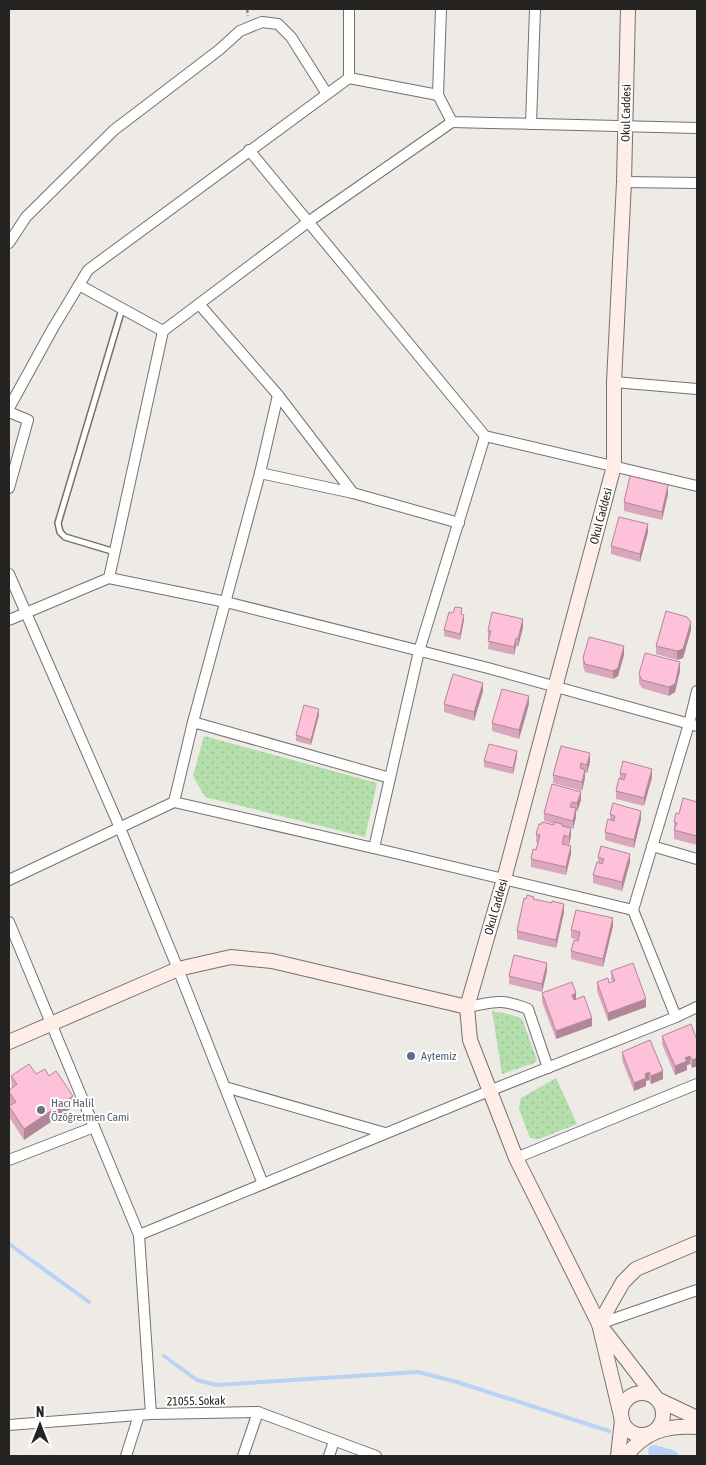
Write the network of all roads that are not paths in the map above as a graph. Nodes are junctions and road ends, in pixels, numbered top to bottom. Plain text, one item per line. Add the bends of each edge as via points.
1 (349, 9) edge
2 (441, 9) edge
3 (536, 9) edge
4 (628, 9) edge
5 (349, 78) junction
6 (327, 94) junction
7 (438, 95) junction
8 (452, 122) junction
9 (531, 124) junction
10 (626, 126) junction
11 (697, 128) edge
12 (249, 150) junction
13 (624, 182) junction
14 (697, 183) edge
15 (308, 222) junction
16 (9, 243) edge
17 (79, 285) junction
18 (199, 304) junction
19 (122, 308) junction
20 (163, 331) junction
21 (614, 382) junction
22 (697, 388) edge
23 (278, 395) junction
24 (9, 410) edge
25 (485, 436) junction
26 (614, 466) junction
27 (260, 472) junction
28 (697, 486) edge
29 (9, 488) edge
30 (353, 493) junction
31 (459, 523) junction
32 (115, 552) junction
33 (9, 574) edge
34 (110, 578) junction
35 (226, 602) junction
36 (25, 613) junction
37 (9, 620) edge
38 (419, 651) junction
39 (555, 686) junction
40 (697, 691) edge
41 (194, 722) junction
42 (693, 725) edge
43 (390, 778) junction
44 (174, 802) junction
45 (120, 828) junction
46 (652, 846) junction
47 (374, 848) junction
48 (697, 859) edge
49 (9, 880) edge
50 (504, 880) junction
51 (632, 910) junction
52 (9, 922) edge
53 (178, 969) junction
54 (467, 1007) junction
55 (697, 1007) edge
56 (676, 1017) junction
57 (51, 1024) junction
58 (9, 1042) edge
59 (548, 1068) junction
60 (697, 1084) edge
61 (225, 1087) junction
62 (489, 1091) junction
63 (94, 1127) junction
64 (385, 1133) junction
65 (516, 1158) junction
66 (9, 1160) edge
67 (263, 1184) junction
68 (139, 1235) junction
69 (697, 1243) edge
70 (697, 1290) edge
71 (600, 1324) junction
72 (657, 1399) junction
73 (258, 1412) junction
74 (151, 1414) junction
75 (139, 1415) junction
76 (697, 1418) edge
77 (622, 1420) junction
78 (9, 1425) edge
79 (697, 1427) edge
80 (653, 1432) junction
81 (334, 1441) junction
82 (126, 1456) edge
83 (243, 1456) edge
84 (329, 1456) edge
85 (376, 1456) edge
86 (618, 1456) edge
87 (626, 1456) edge

1 - 5 street
2 - 7 street
3 - 9 street
4 - 10 street, Okul Caddesi
5 - 6 street
5 - 7 street
6 - 12 street
6 - 16 street via 292,37 278,24 262,22 240,31 114,130 26,217
7 - 8 street
8 - 9 street
8 - 15 street
9 - 10 street
10 - 11 street
10 - 13 street, Okul Caddesi
12 - 15 street
12 - 17 street via 88,270
13 - 14 street
13 - 21 street, Okul Caddesi
15 - 18 street
15 - 25 street
17 - 19 street
17 - 24 street
18 - 20 street
18 - 23 street
19 - 20 street
19 - 32 lane via 58,523 65,537
20 - 32 street
21 - 22 street
21 - 26 street, Okul Caddesi
23 - 27 street
23 - 30 street
24 - 29 street via 28,420
25 - 26 street
25 - 31 street
26 - 28 street
26 - 39 street, Okul Caddesi
27 - 30 street
27 - 35 street
30 - 31 street
31 - 38 street
32 - 34 street
33 - 36 street
34 - 35 street
34 - 36 street
35 - 38 street
35 - 41 street
36 - 37 street
36 - 45 street
38 - 39 street
38 - 43 street
39 - 42 street
39 - 50 street, Okul Caddesi
40 - 42 street
41 - 43 street
41 - 44 street
42 - 46 street
43 - 47 street
44 - 45 street
44 - 47 street
45 - 49 street
45 - 53 street
46 - 48 street
46 - 51 street
47 - 50 street
50 - 51 street
50 - 54 street, Okul Caddesi
51 - 56 street
52 - 57 street
53 - 54 street via 231,957 272,961
53 - 57 street
53 - 61 street
54 - 59 street via 501,1001 528,1009
54 - 62 street via 470,1040
55 - 56 street
56 - 59 street
57 - 58 street
57 - 63 street
59 - 62 street
60 - 65 street
61 - 64 street
61 - 67 street
62 - 64 street
62 - 65 street
63 - 66 street
63 - 68 street
64 - 67 street
65 - 71 street
67 - 68 street
68 - 74 street
69 - 71 street via 636,1269 623,1282
70 - 71 street
71 - 72 street
71 - 77 street
72 - 76 street
72 - 77 street via 644,1393 631,1396 622,1407
72 - 80 street via 663,1416
73 - 74 street, 21055. Sokak
73 - 81 street, 21055. Sokak
73 - 83 street
74 - 75 street, 21055. Sokak
75 - 78 street, 21055. Sokak
75 - 82 street
77 - 80 street via 635,1434
77 - 86 street
79 - 80 street via 674,1426
80 - 87 street
81 - 84 street
81 - 85 street, 21055. Sokak

